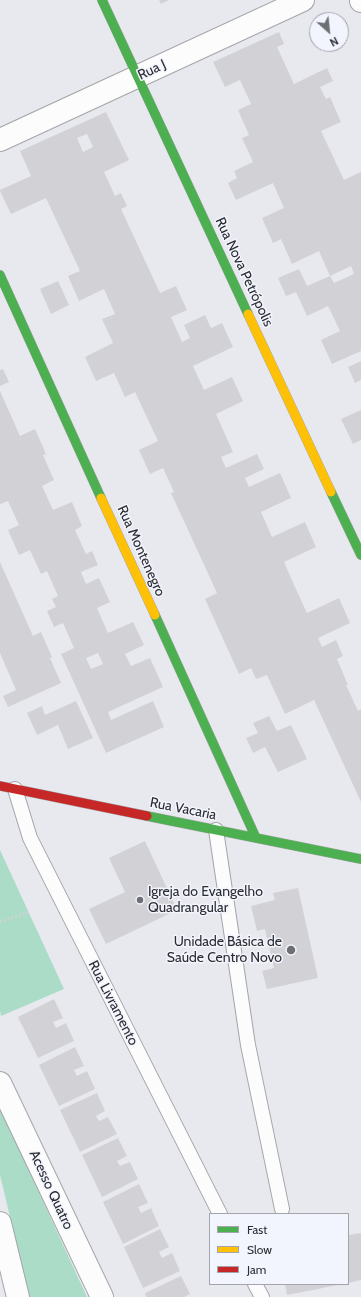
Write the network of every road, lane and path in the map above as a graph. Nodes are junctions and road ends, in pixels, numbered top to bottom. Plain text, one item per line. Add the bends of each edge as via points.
1 (102, 0) edge
2 (304, 0) edge
3 (137, 77) junction
4 (0, 140) edge
5 (0, 275) edge
6 (361, 555) edge
7 (0, 786) edge
8 (15, 789) junction
9 (216, 830) junction
10 (256, 838) junction
11 (361, 859) edge
12 (29, 912) dead end
13 (0, 922) edge
14 (0, 1083) edge
15 (282, 1209) dead end
16 (219, 1213) edge
17 (0, 1222) edge
18 (256, 1285) edge
19 (18, 1297) edge
20 (102, 1297) edge
21 (262, 1297) edge

1 - 3 street, Rua Nova Petrópolis
2 - 3 street, Rua J
3 - 4 street, Rua J
3 - 6 street, Rua Nova Petrópolis
5 - 10 street, Rua Montenegro
7 - 8 street, Rua Vacaria
8 - 9 street, Rua Vacaria
8 - 16 lane, Rua Livramento via 30,838
9 - 10 street, Rua Vacaria
9 - 15 lane via 248,1045
10 - 11 street, Rua Vacaria
12 - 13 path
14 - 20 street, Acesso Quatro
17 - 19 street
18 - 21 lane

